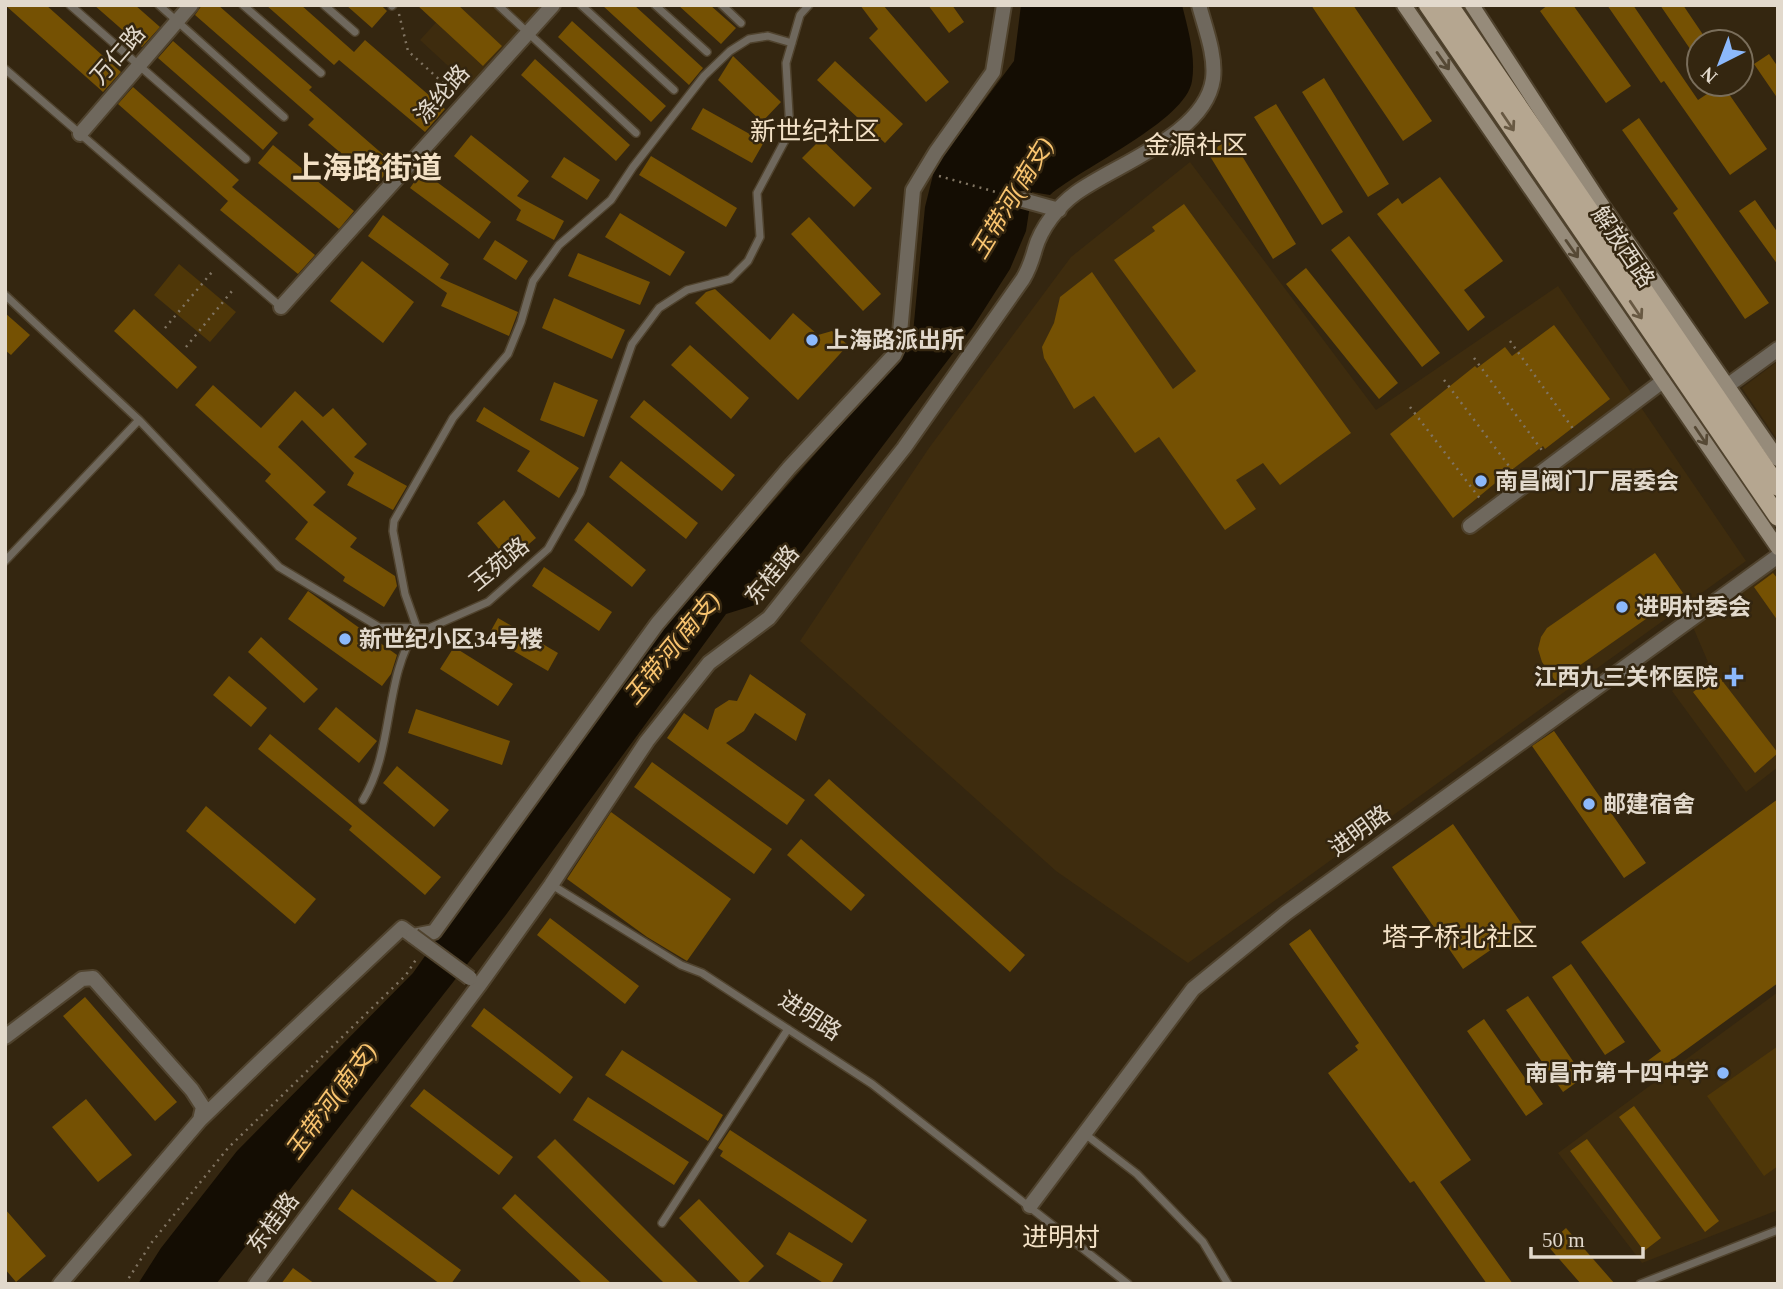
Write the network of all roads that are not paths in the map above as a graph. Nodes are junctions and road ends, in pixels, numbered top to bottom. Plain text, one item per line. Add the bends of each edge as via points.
1 (70, 5) edge
2 (159, 5) edge
3 (191, 5) edge
4 (243, 5) edge
5 (324, 5) edge
6 (498, 5) edge
7 (553, 5) edge
8 (581, 5) edge
9 (655, 5) edge
10 (722, 5) edge
11 (809, 5) edge
12 (1004, 5) edge
13 (1199, 5) edge
14 (1404, 5) edge
15 (1428, 5) edge
16 (1449, 5) edge
17 (1472, 5) edge
18 (177, 21) junction
19 (741, 23) dead end
20 (355, 32) dead end
21 (528, 33) junction
22 (792, 43) junction
23 (707, 52) dead end
24 (139, 66) junction
25 (5, 69) edge
26 (321, 74) dead end
27 (674, 90) dead end
28 (284, 117) dead end
29 (636, 133) dead end
30 (80, 134) junction
31 (246, 159) dead end
32 (924, 172) junction
33 (939, 176) road end
34 (1023, 200) road end
35 (1059, 210) junction
36 (5, 296) edge
37 (281, 307) joint
38 (1778, 349) edge
39 (1663, 381) junction
40 (1727, 386) junction
41 (139, 420) junction
42 (1778, 459) edge
43 (1778, 487) edge
44 (1778, 517) edge
45 (1470, 526) dead end
46 (1778, 548) edge
47 (1778, 556) edge
48 (5, 562) edge
49 (417, 628) junction
50 (363, 800) dead end
51 (551, 885) junction
52 (413, 936) junction
53 (475, 981) junction
54 (789, 1030) junction
55 (5, 1037) edge
56 (200, 1120) junction
57 (1085, 1133) junction
58 (1030, 1206) junction
59 (662, 1223) dead end
60 (1778, 1230) edge
61 (60, 1284) edge
62 (256, 1284) edge
63 (1128, 1284) edge
64 (1228, 1284) edge
65 (1640, 1284) edge

1 - 24 lane
2 - 18 lane
3 - 18 street, 万仁路
4 - 26 lane
5 - 20 lane
6 - 21 lane
7 - 21 street, 涤纶路
8 - 27 lane
9 - 23 lane
10 - 19 lane
11 - 22 lane, 玉苑路 via 800,15
12 - 32 street via 993,72
13 - 35 street, 东桂路 via 1213,76 1205,101 1160,145 1075,194
14 -> 39 main road
15 -> 44 main road, 解放西路
16 - 43 main road, 解放西路
17 - 40 main road
18 - 24 street, 万仁路
18 - 28 lane
21 - 29 lane
21 - 37 street, 涤纶路
22 - 49 lane, 玉苑路 via 786,63 790,131 757,194 760,237 748,261 730,279 687,290 659,309 632,344 580,493 548,549 488,602 429,628
22 - 49 lane via 768,36 749,39 730,51 704,76 611,200 559,245 533,281 508,354 453,418 394,521 405,593
24 - 30 street, 万仁路
24 - 31 lane
25 - 30 lane
30 - 37 lane
32 - 33 street
32 - 52 street via 913,190 899,344 894,355 789,468 657,624 434,932
34 - 35 street
35 - 51 street, 东桂路 via 1040,237 1023,279 904,448 769,618 709,663 647,741
36 - 41 lane, 玉苑路
38 - 40 street
39 - 45 street
39 -> 46 main road
40 - 42 main road
41 - 48 lane
41 - 49 lane, 玉苑路 via 279,568 379,627
47 - 57 street, 进明路 via 1286,913 1193,989
49 - 50 lane via 407,643 376,774
51 - 53 street, 东桂路
51 - 54 lane, 进明路
52 - 53 street, bridge
52 - 56 street via 402,929
53 - 62 street, 东桂路
54 - 58 lane, 进明路 via 872,1084
54 - 59 lane
55 - 56 street via 82,979 93,978 192,1090 203,1107
56 - 61 street
57 - 58 street, 进明路
57 - 64 lane via 1137,1174 1203,1242
58 - 63 lane, 进明路
60 - 65 lane

